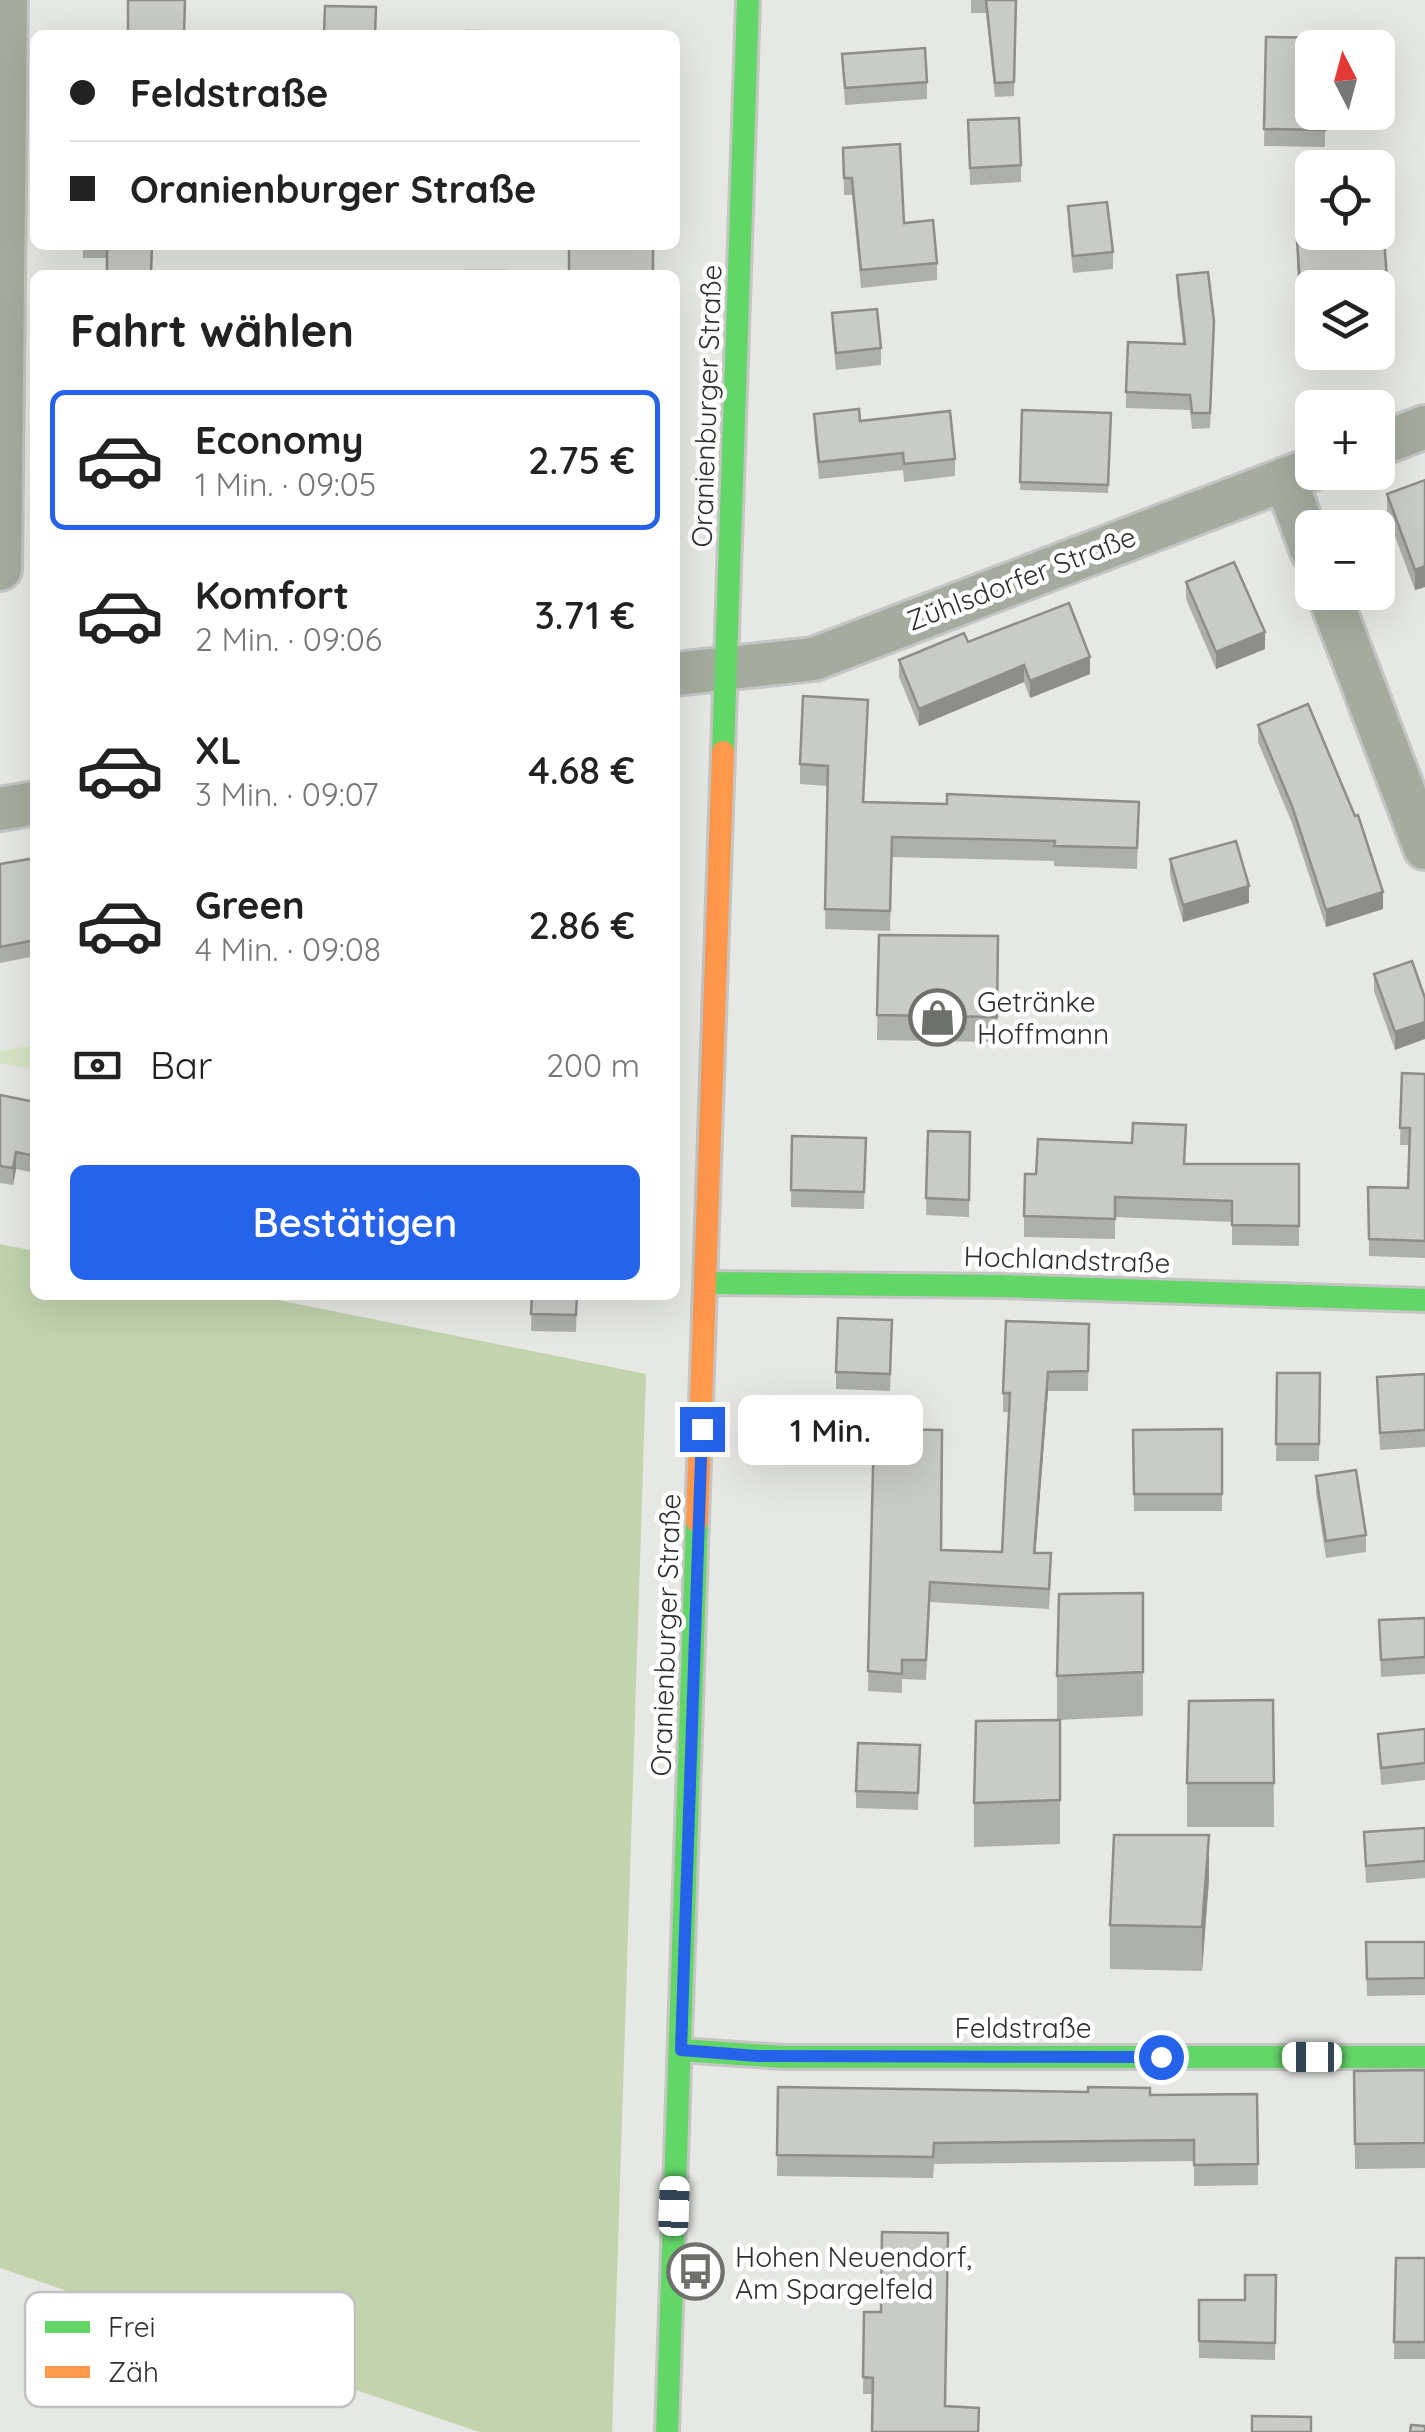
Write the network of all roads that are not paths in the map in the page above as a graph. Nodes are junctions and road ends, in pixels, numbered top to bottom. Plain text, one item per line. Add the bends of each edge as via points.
1 (6, 0) edge
2 (748, 0) edge
3 (1425, 427) edge
4 (1395, 438) edge
5 (1295, 476) edge
6 (0, 569) edge
7 (1335, 610) edge
8 (726, 668) junction
9 (680, 673) edge
10 (30, 803) edge
11 (0, 809) edge
12 (1425, 848) edge
13 (708, 1283) junction
14 (1425, 1300) edge
15 (681, 2050) junction
16 (1425, 2057) edge
17 (667, 2432) edge

1 - 6 street
2 - 8 main road, Oranienburger Straße
3 - 4 street
5 - 8 street, Zühlsdorfer Straße via 814,659
7 - 12 street
8 - 9 street, Zühlsdorfer Straße
8 - 13 main road, Oranienburger Straße
10 - 11 street
13 - 14 main road, Hochlandstraße
13 - 15 main road, Oranienburger Straße
15 - 16 main road, Feldstraße via 770,2056
15 - 17 main road, Oranienburger Straße

